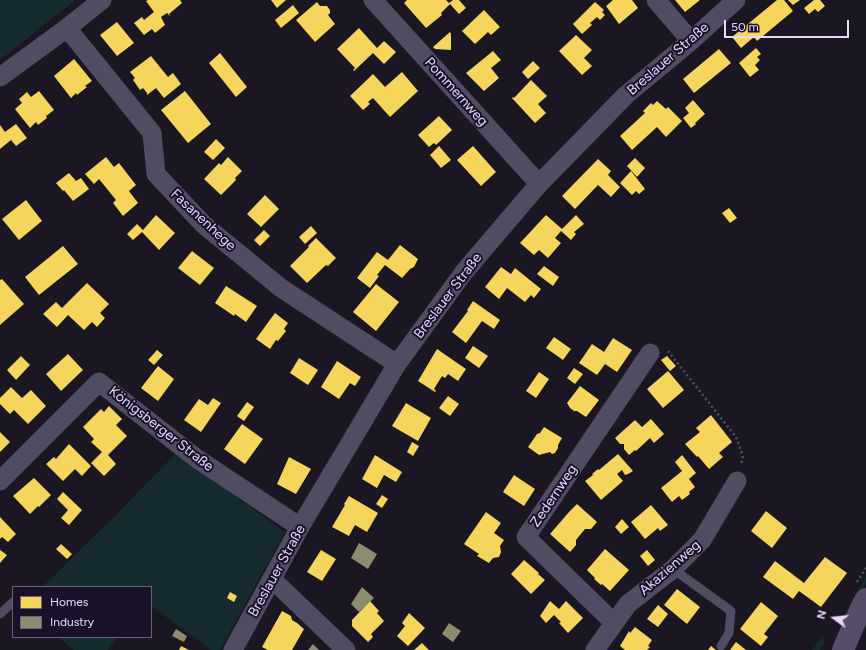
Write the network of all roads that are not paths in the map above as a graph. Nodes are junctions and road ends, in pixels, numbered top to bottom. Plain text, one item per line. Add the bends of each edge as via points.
1 (102, 0) edge
2 (373, 0) edge
3 (656, 0) edge
4 (736, 0) edge
5 (67, 28) junction
6 (691, 41) junction
7 (0, 77) edge
8 (539, 184) junction
9 (650, 353) road end
10 (397, 364) junction
11 (0, 481) edge
12 (737, 481) road end
13 (300, 527) junction
14 (673, 569) junction
15 (272, 579) junction
16 (866, 599) edge
17 (12, 603) edge
18 (0, 614) edge
19 (614, 623) junction
20 (721, 646) dead end
21 (233, 650) edge
22 (346, 650) edge
23 (595, 650) edge
24 (843, 650) edge

1 - 5 street
2 - 8 street, Pommernweg
3 - 6 street
4 - 6 street, Breslauer Straße
5 - 7 street
5 - 10 street, Fasanenhege via 152,133 156,174 204,225 281,288
6 - 8 street, Breslauer Straße via 626,95
8 - 10 street, Breslauer Straße via 464,272
9 - 19 street, Zedernweg via 526,537
10 - 13 street, Breslauer Straße
11 - 13 street, Königsberger Straße via 99,382 196,458
12 - 14 street, Akazienweg via 702,540
13 - 15 street, Breslauer Straße
14 - 19 street, Akazienweg via 628,604
14 - 20 lane via 731,611 729,633
15 - 21 street, Breslauer Straße
15 - 22 street
16 - 24 main road
17 - 18 lane
19 - 23 street, Akazienweg

